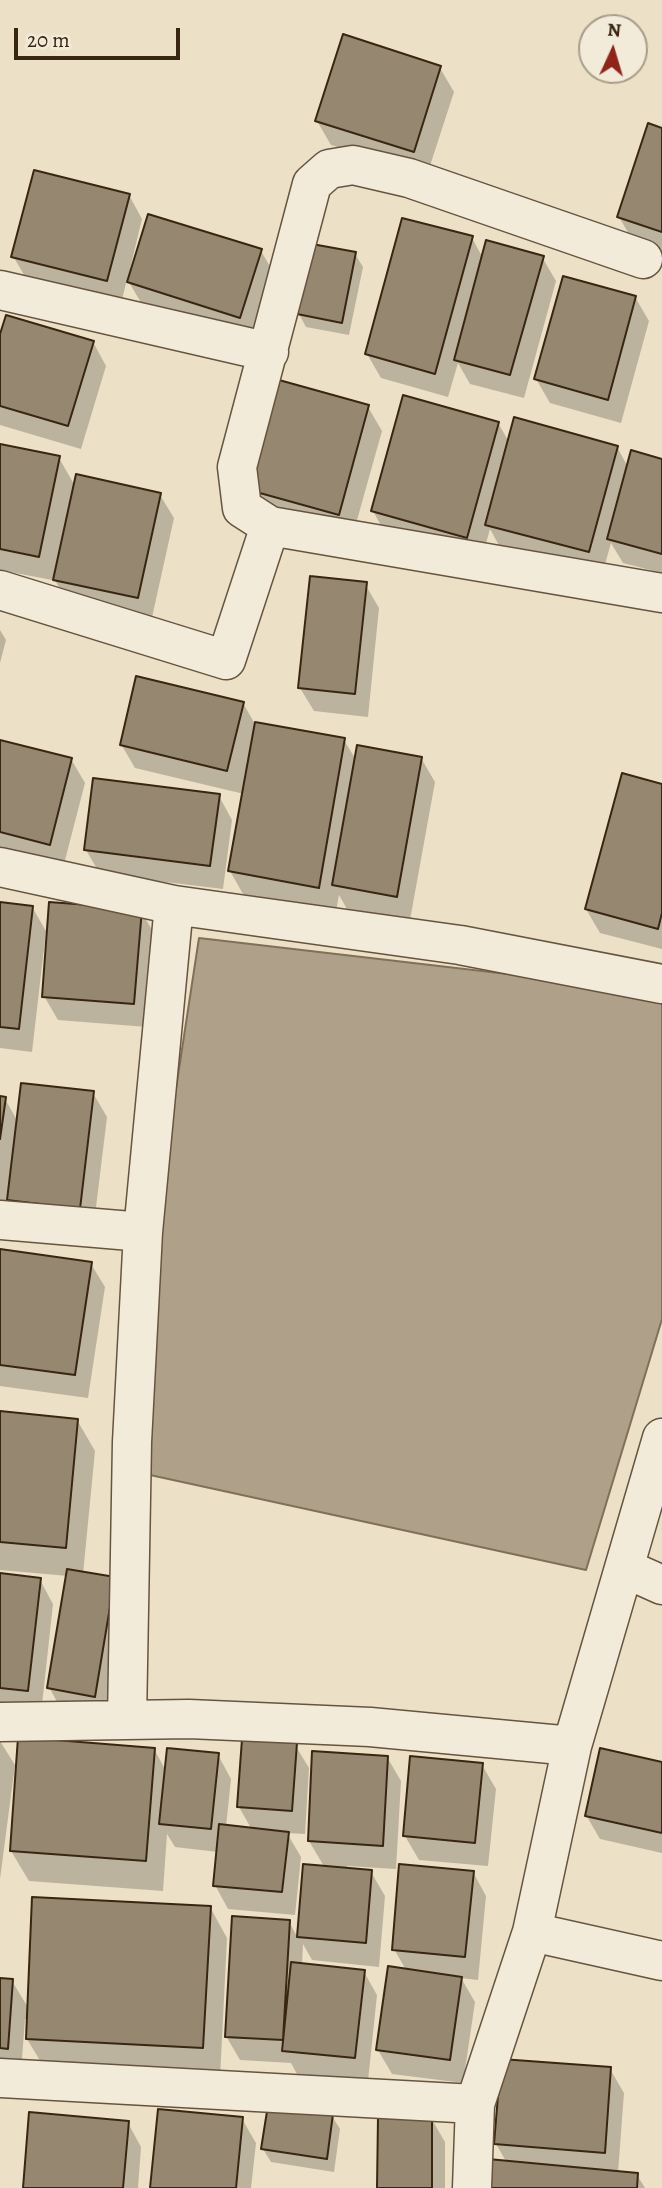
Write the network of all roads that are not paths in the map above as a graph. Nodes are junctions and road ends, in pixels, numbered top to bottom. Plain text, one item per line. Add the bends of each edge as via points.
1 (643, 259) dead end
2 (0, 290) edge
3 (269, 352) junction
4 (270, 526) junction
5 (0, 590) edge
6 (662, 593) edge
7 (0, 867) edge
8 (174, 905) junction
9 (662, 984) edge
10 (0, 1220) edge
11 (143, 1232) junction
12 (662, 1438) edge
13 (624, 1567) junction
14 (662, 1585) edge
15 (127, 1720) junction
16 (0, 1722) edge
17 (572, 1746) junction
18 (532, 1932) junction
19 (662, 1961) edge
20 (0, 2078) edge
21 (475, 2104) junction
22 (472, 2188) edge

1 - 3 street via 409,178 353,165 330,169 312,184
2 - 3 street
3 - 4 street via 237,467 242,508
4 - 5 street via 226,660
4 - 6 street
7 - 8 street
8 - 9 street via 460,945
8 - 11 street
10 - 11 street
11 - 15 street via 132,1442
12 - 13 street
13 - 14 street
13 - 17 street
15 - 16 street
15 - 17 street via 370,1727
17 - 18 street
18 - 19 street
18 - 21 street
20 - 21 street
21 - 22 street

